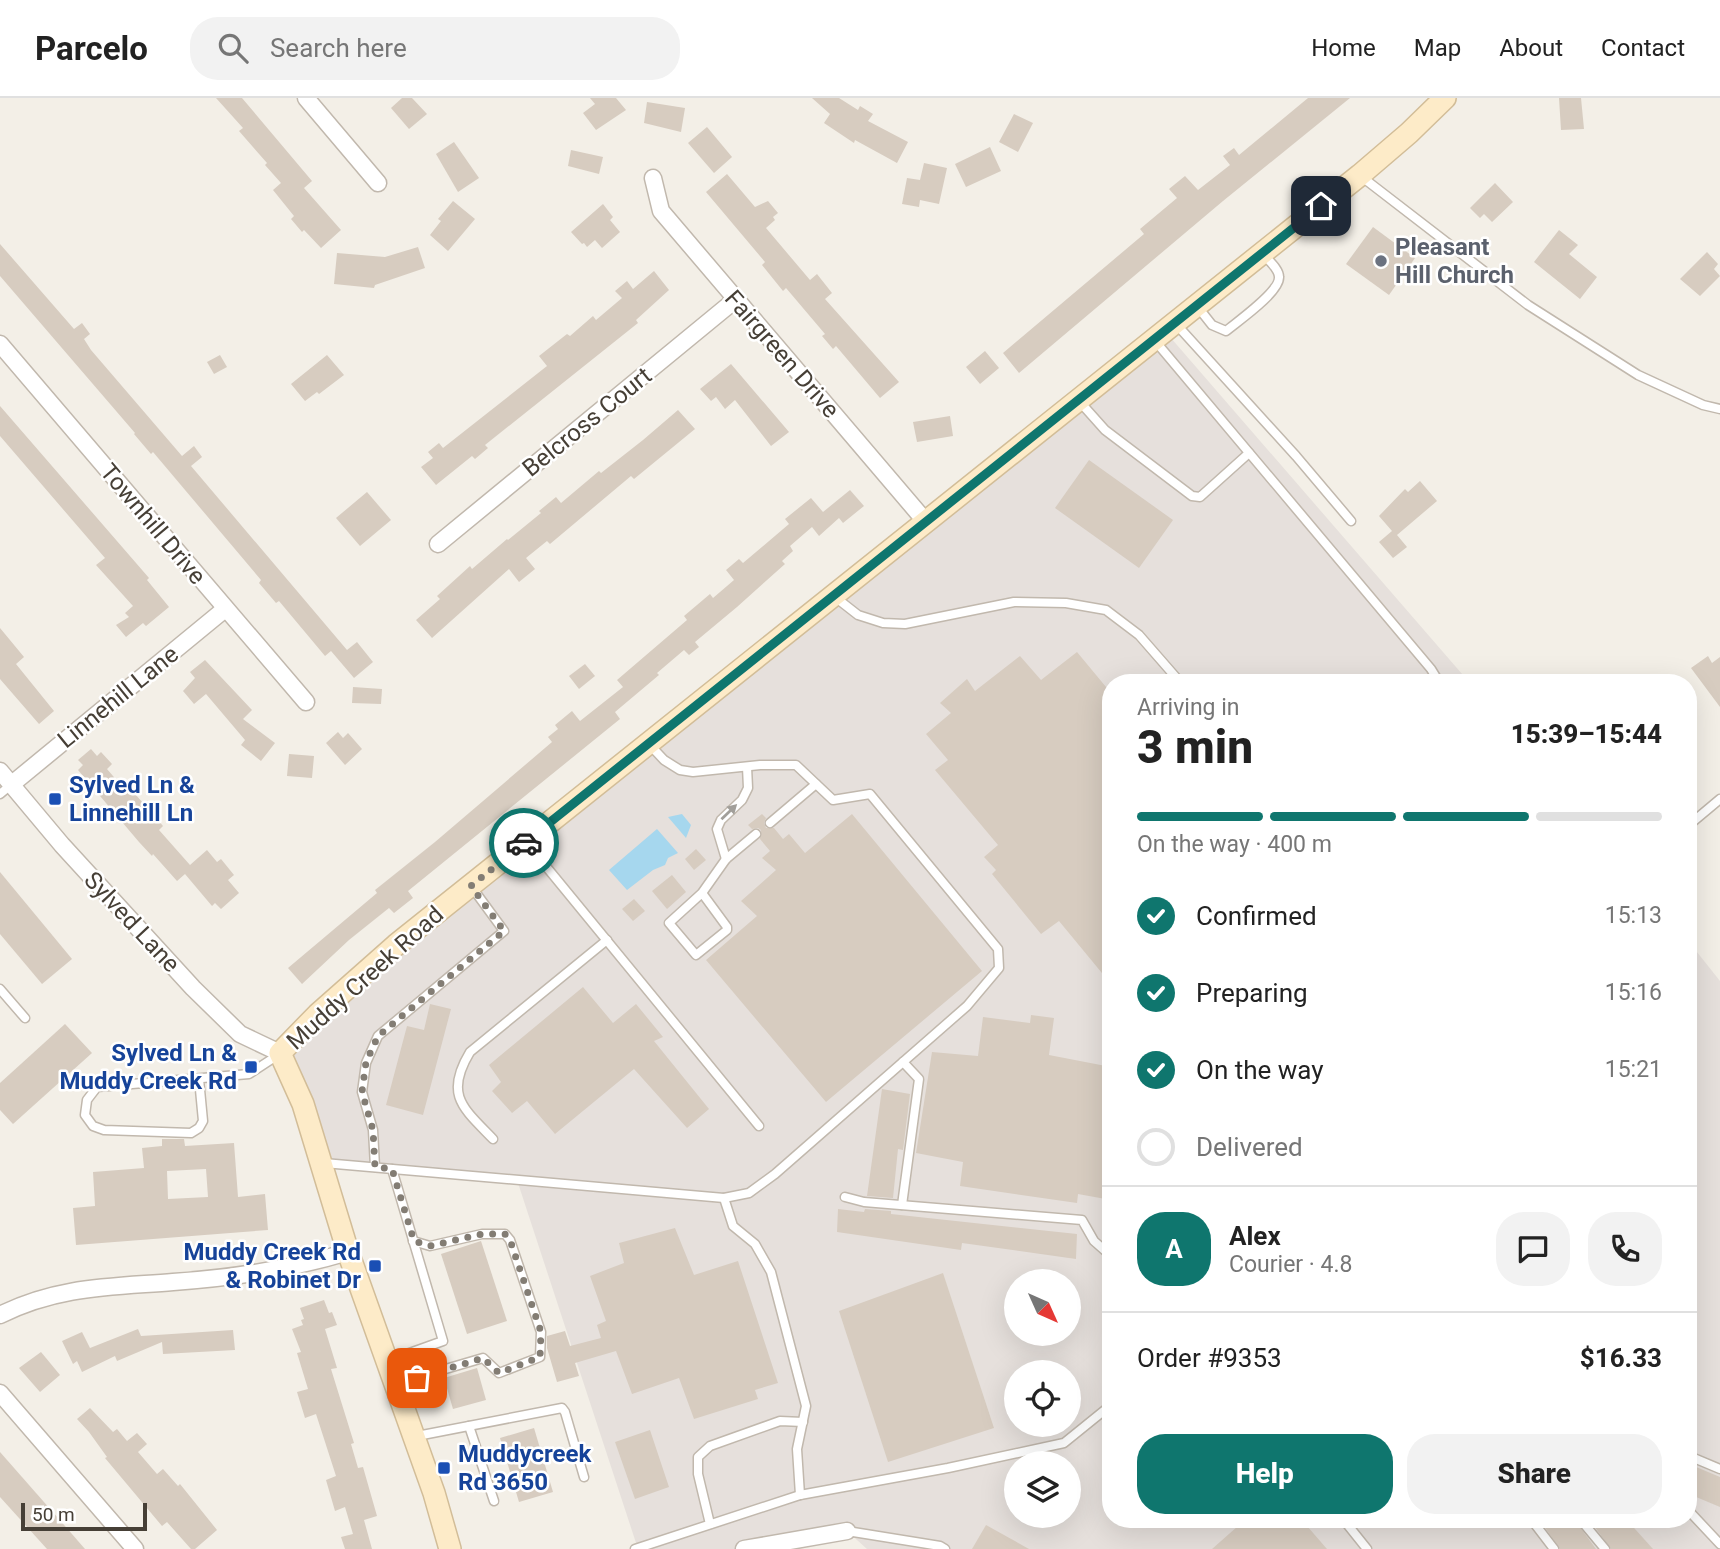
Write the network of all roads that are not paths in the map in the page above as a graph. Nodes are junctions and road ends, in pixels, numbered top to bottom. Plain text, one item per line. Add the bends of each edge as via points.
1 (306, 98) edge
2 (1445, 98) edge
3 (1360, 175) junction
4 (653, 178) dead end
5 (378, 183) dead end
6 (1262, 252) junction
7 (735, 300) junction
8 (1196, 305) junction
9 (1174, 322) junction
10 (1154, 339) junction
11 (0, 344) edge
12 (1078, 400) junction
13 (1720, 410) edge
14 (1249, 453) junction
15 (1351, 521) dead end
16 (926, 522) junction
17 (438, 544) dead end
18 (834, 596) junction
19 (225, 610) junction
20 (1173, 674) edge
21 (1434, 674) edge
22 (306, 702) dead end
23 (649, 743) junction
24 (747, 767) junction
25 (0, 771) edge
26 (816, 783) junction
27 (6, 789) edge
28 (1720, 799) edge
29 (1697, 818) edge
30 (770, 822) dead end
31 (756, 834) dead end
32 (526, 842) junction
33 (726, 859) junction
34 (471, 886) junction
35 (702, 893) junction
36 (607, 940) junction
37 (0, 989) edge
38 (25, 1018) dead end
39 (280, 1053) junction
40 (903, 1062) junction
41 (199, 1079) junction
42 (759, 1126) dead end
43 (493, 1139) dead end
44 (321, 1162) junction
45 (375, 1167) junction
46 (392, 1169) junction
47 (845, 1197) dead end
48 (724, 1198) junction
49 (902, 1205) junction
50 (414, 1241) junction
51 (1102, 1248) edge
52 (348, 1252) junction
53 (0, 1315) edge
54 (387, 1361) junction
55 (395, 1384) junction
56 (0, 1393) edge
57 (1102, 1412) edge
58 (803, 1422) junction
59 (469, 1426) junction
60 (414, 1437) junction
61 (1697, 1459) edge
62 (1720, 1469) edge
63 (584, 1477) dead end
64 (800, 1495) junction
65 (494, 1501) dead end
66 (1697, 1520) edge
67 (710, 1524) junction
68 (1350, 1528) edge
69 (1538, 1528) edge
70 (1588, 1528) edge
71 (847, 1531) joint
72 (1720, 1544) edge
73 (135, 1549) edge
74 (450, 1549) edge
75 (635, 1549) edge
76 (744, 1549) edge
77 (945, 1549) edge
78 (1367, 1549) edge
79 (1554, 1549) edge
80 (1605, 1549) edge

1 - 5 street
2 - 3 street, Muddy Creek Road
3 - 6 street, Muddy Creek Road
3 - 13 lane via 1528,305 1638,375
4 - 7 street, Fairgreen Drive via 661,211
6 - 8 street, Muddy Creek Road
6 - 8 lane via 1277,271 1275,289 1226,331 1212,325
7 - 16 street, Fairgreen Drive
7 - 17 street, Belcross Court
8 - 9 street, Muddy Creek Road
9 - 10 street, Muddy Creek Road
9 - 15 lane
10 - 12 street, Muddy Creek Road
10 - 14 lane
11 - 19 street, Townhill Drive
12 - 14 lane via 1105,430 1192,496 1200,497
12 - 16 street, Muddy Creek Road
14 - 21 lane
16 - 18 street, Muddy Creek Road
18 - 20 lane via 858,615 883,623 905,624 1014,602 1066,603 1106,610 1139,635
18 - 23 street, Muddy Creek Road
19 - 22 street, Townhill Drive
19 - 27 street, Linnehill Lane
23 - 24 lane via 680,770
23 - 32 street, Muddy Creek Road
24 - 26 lane via 796,765
33 -> 24 lane via 717,829 748,788
25 - 27 street, Sylved Lane
26 - 30 lane
26 - 40 lane via 833,800 870,794 998,949 999,968 967,1006
27 - 39 street, Sylved Lane via 240,1034
28 - 29 lane
31 - 33 lane
32 - 34 street, Muddy Creek Road
32 - 36 lane
33 - 35 lane
34 - 39 street, Muddy Creek Road via 377,962
34 - 45 lane via 504,931 378,1036 366,1062 362,1092 373,1130
35 - 35 lane via 727,930 696,955 668,923
36 - 42 lane
36 - 43 lane via 470,1052 459,1070 457,1086 463,1108
37 - 38 lane
39 - 41 lane via 249,1074
39 - 44 street, Muddy Creek Road via 303,1104
40 - 48 lane via 775,1174 749,1193
40 - 49 lane via 919,1079
41 - 41 lane via 97,1087 87,1100 85,1115 93,1126 104,1130 191,1133 203,1121
44 - 45 lane
44 - 52 street, Muddy Creek Road
45 - 46 lane
46 - 48 lane
46 - 50 lane
47 - 49 lane
48 - 58 lane via 733,1226 755,1244 771,1272 806,1406
49 - 51 lane via 1082,1220
50 - 54 lane via 443,1341
50 - 55 lane via 430,1246 482,1234 505,1234 541,1332 540,1357 499,1373 483,1358
52 - 53 street via 265,1272 75,1289
52 - 54 street, Muddy Creek Road
54 - 55 street, Muddy Creek Road
55 - 60 street, Muddy Creek Road
56 - 73 street
57 - 64 lane via 1065,1443
58 - 64 lane via 797,1449
58 - 67 lane via 780,1421 710,1446 698,1457
59 - 60 lane
59 - 63 lane via 562,1408
59 - 65 lane
60 - 74 street, Muddy Creek Road
61 - 62 lane
64 - 67 lane
66 - 72 lane
67 - 75 lane
68 - 78 lane
69 - 79 lane
70 - 80 lane
71 - 76 street
71 - 77 lane

